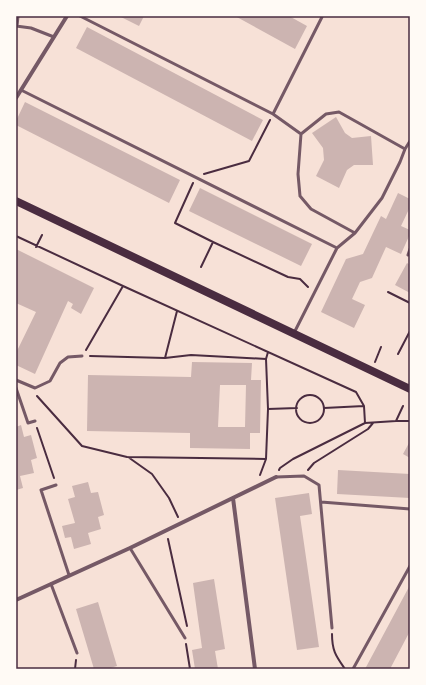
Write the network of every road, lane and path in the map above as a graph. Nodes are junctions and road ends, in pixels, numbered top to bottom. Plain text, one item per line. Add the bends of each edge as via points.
1 (18, 16) edge
2 (67, 16) edge
3 (80, 16) edge
4 (322, 16) edge
5 (17, 26) edge
6 (54, 37) junction
7 (21, 90) junction
8 (16, 98) edge
9 (273, 114) junction
10 (301, 134) junction
11 (410, 141) edge
12 (405, 149) junction
13 (16, 201) edge
14 (355, 233) junction
15 (16, 236) edge
16 (42, 236) dead end
17 (213, 242) dead end
18 (36, 246) junction
19 (337, 248) junction
20 (410, 249) edge
21 (208, 254) dead end
22 (408, 255) dead end
23 (201, 267) dead end
24 (123, 286) junction
25 (309, 286) dead end
26 (388, 292) dead end
27 (410, 303) edge
28 (177, 311) junction
29 (410, 331) edge
30 (294, 333) junction
31 (381, 347) dead end
32 (268, 352) junction
33 (398, 354) dead end
34 (82, 356) junction
35 (165, 358) junction
36 (266, 359) junction
37 (371, 370) junction
38 (16, 380) edge
39 (27, 385) junction
40 (16, 388) edge
41 (410, 389) edge
42 (364, 406) junction
43 (403, 406) dead end
44 (296, 408) junction
45 (324, 408) junction
46 (268, 409) junction
47 (35, 421) joint
48 (396, 421) junction
49 (410, 422) edge
50 (365, 423) junction
51 (373, 423) junction
52 (127, 457) junction
53 (266, 459) junction
54 (304, 476) junction
55 (276, 477) junction
56 (56, 485) joint
57 (256, 486) junction
58 (233, 498) junction
59 (321, 502) junction
60 (410, 509) edge
61 (180, 523) junction
62 (166, 530) junction
63 (130, 548) junction
64 (410, 566) edge
65 (69, 576) junction
66 (51, 584) junction
67 (16, 600) edge
68 (332, 628) dead end
69 (185, 638) junction
70 (332, 645) dead end
71 (78, 653) dead end
72 (190, 669) edge
73 (255, 669) edge
74 (345, 669) edge
75 (352, 669) edge

1 - 5 lane
2 - 6 street
3 - 9 lane
4 - 9 lane
5 - 6 lane via 31,28
6 - 7 street
7 - 8 street
7 - 19 lane
9 - 10 lane
10 - 12 lane via 326,114 339,112
10 - 14 lane via 298,174 300,196 311,209
11 - 12 lane
12 - 14 lane via 382,198
13 - 30 main road
14 - 19 lane
15 - 18 path
16 - 18 path
17 - 25 path via 288,277 300,279
18 - 24 path
19 - 30 lane
20 - 22 lane
21 - 23 path
24 - 28 path
24 - 34 path
26 - 27 path
28 - 32 path
28 - 35 path
29 - 33 path
30 - 37 main road
31 - 37 path
32 - 36 path
32 - 42 path via 356,392
34 - 35 path
34 - 39 lane via 68,357 60,363 50,381 35,388
35 - 36 path via 190,354
36 - 46 path
37 - 41 main road
38 - 39 lane
39 - 52 path via 82,446
40 - 47 lane via 28,423
42 - 45 path
42 - 50 path
43 - 48 path
44 - 45 path via 300,400 308,395 317,397 324,404
44 - 45 path via 299,417 310,423 322,417
44 - 46 path
46 - 53 path
47 - 56 path
48 - 49 path
48 - 51 path
50 - 51 path
50 - 55 path via 293,459 280,468
51 - 54 path via 314,463
52 - 53 path
52 - 61 path via 152,474 169,498
53 - 57 path
54 - 55 lane
54 - 59 lane via 319,484
55 - 57 street
56 - 65 lane via 41,490
57 - 58 street
58 - 61 street
58 - 73 street
59 - 60 lane
59 - 68 lane
61 - 62 street
62 - 63 street
62 - 69 path via 187,625
63 - 65 street
63 - 69 lane
64 - 75 lane
65 - 66 street
66 - 67 street
66 - 71 lane
69 - 72 path
70 - 74 path

